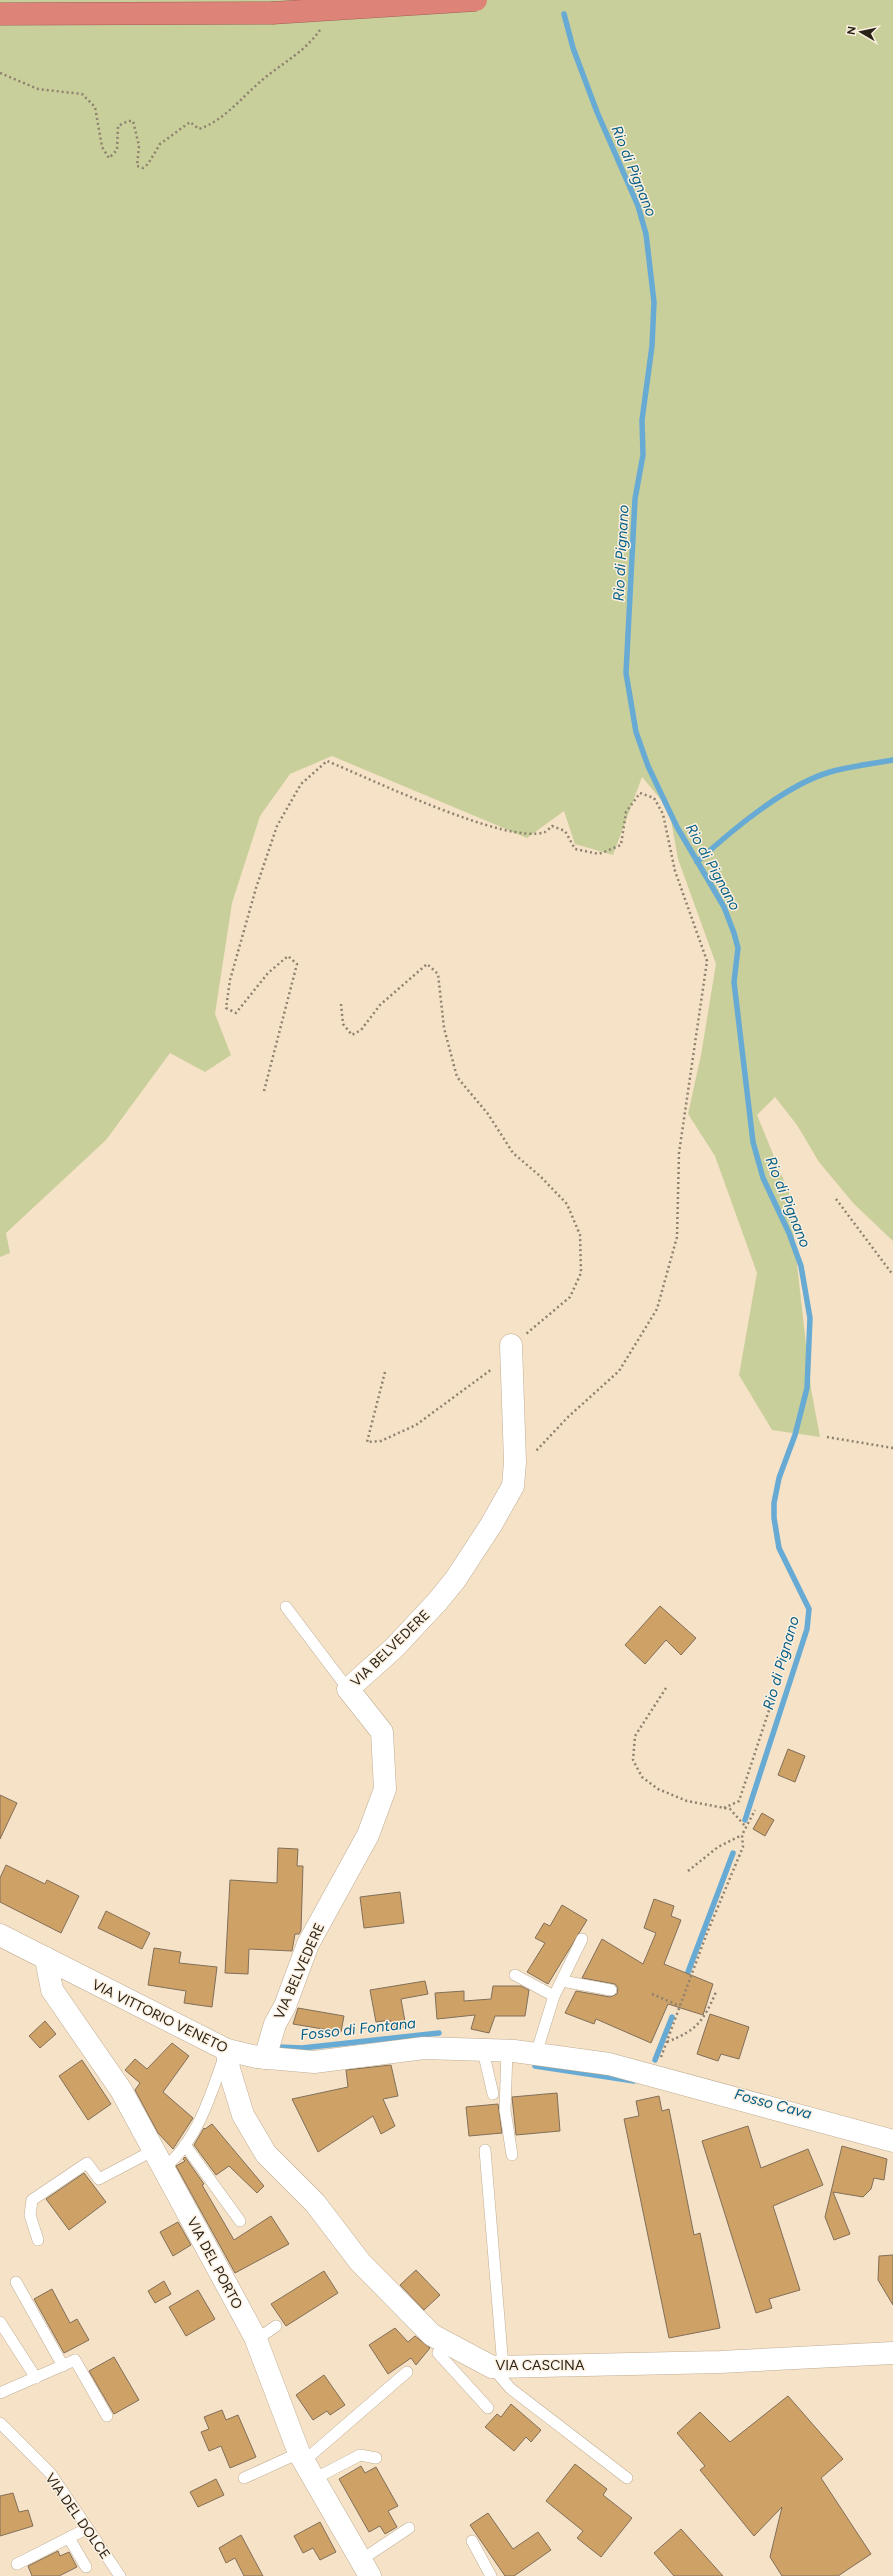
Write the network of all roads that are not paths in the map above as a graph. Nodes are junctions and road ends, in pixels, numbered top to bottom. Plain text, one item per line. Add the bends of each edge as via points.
1 (476, 0) edge
2 (0, 14) edge
3 (511, 1345) road end
4 (286, 1607) dead end
5 (348, 1689) junction
6 (0, 1936) edge
7 (582, 1939) dead end
8 (46, 1958) junction
9 (515, 1975) dead end
10 (562, 1981) junction
11 (611, 1990) dead end
12 (554, 1996) junction
13 (227, 2050) junction
14 (483, 2051) junction
15 (507, 2051) junction
16 (536, 2054) junction
17 (265, 2058) junction
18 (493, 2094) dead end
19 (893, 2142) edge
20 (185, 2145) junction
21 (485, 2150) dead end
22 (512, 2155) dead end
23 (159, 2159) junction
24 (240, 2221) dead end
25 (38, 2240) dead end
26 (16, 2282) dead end
27 (0, 2322) edge
28 (276, 2326) dead end
29 (256, 2340) junction
30 (445, 2341) junction
31 (893, 2353) edge
32 (63, 2366) junction
33 (497, 2367) junction
34 (407, 2372) dead end
35 (36, 2378) junction
36 (0, 2393) edge
37 (488, 2408) dead end
38 (107, 2416) dead end
39 (0, 2423) edge
40 (376, 2458) dead end
41 (305, 2465) junction
42 (244, 2478) dead end
43 (627, 2478) dead end
44 (409, 2528) dead end
45 (86, 2529) junction
46 (68, 2538) junction
47 (472, 2541) dead end
48 (17, 2564) dead end
49 (86, 2567) dead end
50 (366, 2568) edge
51 (120, 2576) edge
52 (491, 2576) edge

1 - 2 highway, bridge via 272,13
3 - 5 street, VIA BELVEDERE via 515,1462 512,1486 475,1549 437,1602 394,1648
4 - 5 lane
5 - 17 street, VIA BELVEDERE via 382,1732 385,1789 368,1835 308,1944 285,2006 275,2024
6 - 8 street, VIA VITTORIO VENETO
7 - 10 lane
8 - 13 street, VIA VITTORIO VENETO
8 - 23 street, VIA DEL PORTO via 52,1990 121,2090
9 - 12 lane
10 - 11 lane
10 - 12 lane
12 - 16 lane
13 - 17 street, VIA VITTORIO VENETO
13 - 20 lane via 212,2093
13 - 30 street, VIA CASCINA via 229,2069 243,2115 266,2154 315,2203 360,2262 432,2335
14 - 15 street, VIA VITTORIO VENETO
14 - 17 street, VIA VITTORIO VENETO via 424,2048 314,2062
14 - 18 lane
15 - 16 street, VIA VITTORIO VENETO
15 - 22 lane via 505,2110
16 - 19 street, VIA VITTORIO VENETO via 609,2064
20 - 23 lane via 178,2156
20 - 24 lane
21 - 33 lane
23 - 25 lane via 99,2179 87,2163 32,2200 30,2215
23 - 29 street, VIA DEL PORTO
26 - 32 lane
27 - 35 lane
28 - 29 lane
29 - 41 street, VIA DEL PORTO
30 - 33 street, VIA CASCINA
30 - 37 lane via 438,2354
31 - 33 street, VIA CASCINA via 720,2362
32 - 35 lane
32 - 38 lane via 74,2360
33 - 43 lane via 510,2388
34 - 41 lane
35 - 36 lane
39 - 45 lane, VIA DEL DOLCE via 51,2474
40 - 41 lane via 360,2455
41 - 42 lane
41 - 50 street, VIA DEL PORTO
44 - 50 lane
45 - 46 lane
45 - 51 lane, VIA DEL DOLCE
46 - 48 lane
46 - 49 lane
47 - 52 lane

